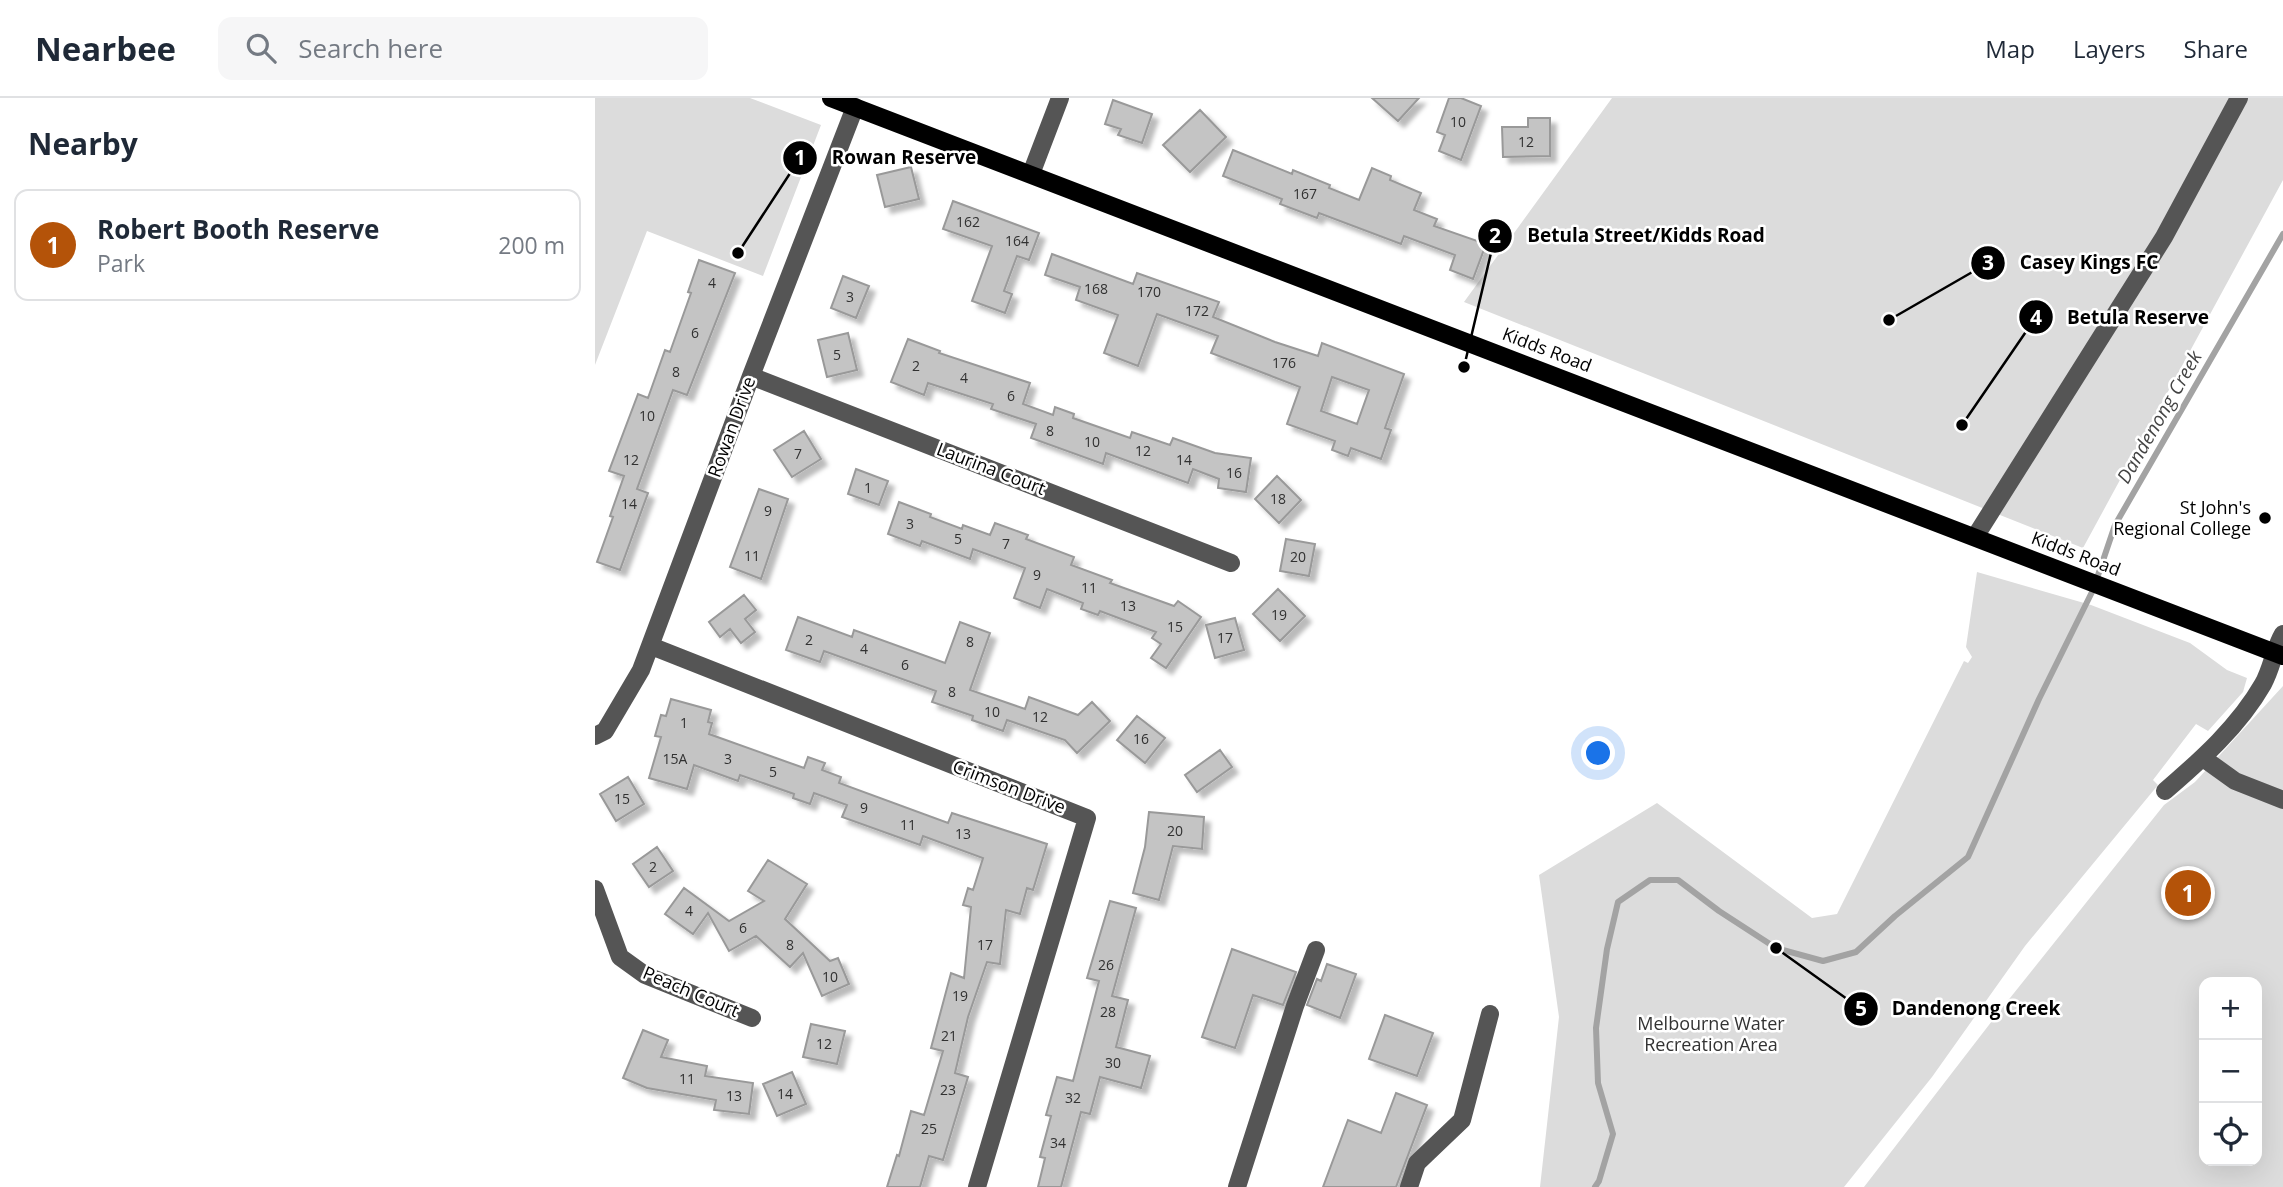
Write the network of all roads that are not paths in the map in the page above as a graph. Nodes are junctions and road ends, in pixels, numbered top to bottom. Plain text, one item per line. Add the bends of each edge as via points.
1 (831, 98) edge
2 (1061, 98) edge
3 (2239, 98) edge
4 (855, 107) junction
5 (1031, 174) junction
6 (751, 376) junction
7 (1975, 537) junction
8 (1231, 563) dead end
9 (2283, 634) edge
10 (650, 646) junction
11 (2279, 655) edge
12 (595, 736) edge
13 (2203, 758) junction
14 (2165, 791) dead end
15 (2283, 800) edge
16 (595, 889) edge
17 (1316, 950) dead end
18 (1490, 1014) dead end
19 (753, 1018) dead end
20 (977, 1187) edge
21 (1237, 1187) edge
22 (1409, 1187) edge

1 - 4 main road, Kidds Road
2 - 5 street
3 - 7 street via 2164,237
4 - 5 main road, Kidds Road
4 - 6 street, Rowan Drive
5 - 7 main road, Kidds Road
6 - 8 street, Laurina Court
6 - 10 street, Rowan Drive
7 - 11 main road, Kidds Road
9 - 11 street
10 - 12 street, Rowan Drive via 605,731
10 - 20 street, Crimson Drive via 1087,818
11 - 13 street via 2253,701
13 - 14 street
13 - 15 street via 2235,781
16 - 19 street, Peach Court via 620,957 645,975
17 - 21 street
18 - 22 street via 1462,1120 1417,1163

